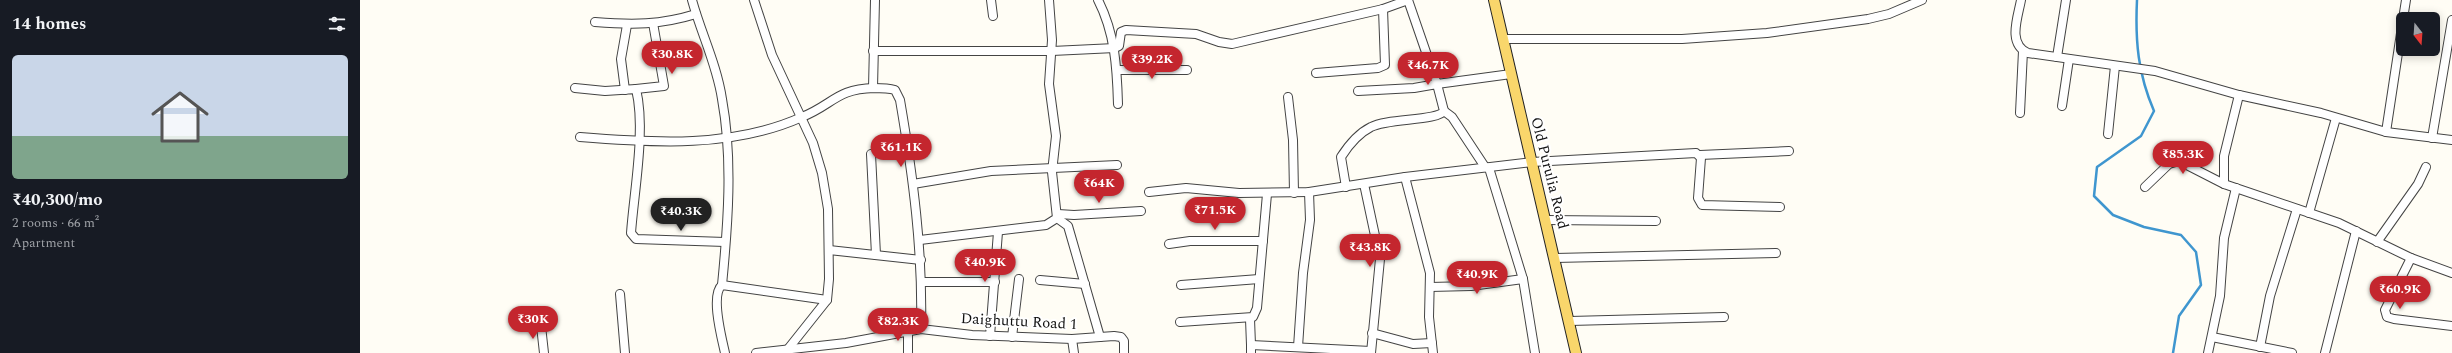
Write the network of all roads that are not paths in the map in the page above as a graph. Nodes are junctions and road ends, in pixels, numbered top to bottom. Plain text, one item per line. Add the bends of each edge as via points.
1 (692, 0) edge
2 (754, 0) edge
3 (874, 0) edge
4 (991, 0) edge
5 (1049, 0) edge
6 (1098, 0) edge
7 (1494, 0) edge
8 (1922, 0) edge
9 (2021, 0) edge
10 (2066, 0) edge
11 (2406, 0) edge
12 (1383, 9) junction
13 (2404, 12) edge
14 (696, 14) junction
15 (992, 16) dead end
16 (2452, 20) edge
17 (596, 22) dead end
18 (653, 23) junction
19 (627, 25) junction
20 (1503, 39) junction
21 (1115, 48) junction
22 (874, 51) junction
23 (1052, 51) junction
24 (2023, 51) junction
25 (2397, 56) edge
26 (2058, 57) junction
27 (2069, 59) junction
28 (2115, 66) junction
29 (1117, 70) junction
30 (1187, 70) dead end
31 (1316, 73) dead end
32 (1511, 74) junction
33 (1437, 84) junction
34 (575, 88) dead end
35 (873, 88) junction
36 (636, 89) junction
37 (625, 90) junction
38 (1358, 91) dead end
39 (2239, 94) junction
40 (1288, 97) dead end
41 (1118, 104) dead end
42 (2062, 106) dead end
43 (1444, 111) junction
44 (2020, 113) dead end
45 (802, 117) junction
46 (2336, 118) junction
47 (2386, 132) junction
48 (2108, 134) dead end
49 (580, 137) dead end
50 (2432, 138) junction
51 (639, 140) junction
52 (726, 140) junction
53 (2452, 140) edge
54 (1789, 151) dead end
55 (871, 154) dead end
56 (1700, 155) junction
57 (1532, 162) junction
58 (1117, 165) dead end
59 (2426, 167) dead end
60 (1054, 168) junction
61 (1489, 168) junction
62 (1405, 177) junction
63 (913, 184) junction
64 (1364, 184) junction
65 (2224, 184) junction
66 (1346, 187) junction
67 (2145, 187) dead end
68 (2236, 188) junction
69 (1149, 192) dead end
70 (1309, 192) junction
71 (1294, 193) junction
72 (1267, 194) junction
73 (1780, 207) dead end
74 (2297, 209) junction
75 (1141, 211) dead end
76 (2309, 213) junction
77 (1057, 216) junction
78 (1546, 220) junction
79 (1656, 221) dead end
80 (2356, 231) junction
81 (998, 232) junction
82 (920, 240) junction
83 (1263, 241) junction
84 (725, 242) junction
85 (2376, 242) junction
86 (1169, 244) dead end
87 (829, 250) junction
88 (1776, 253) dead end
89 (876, 255) junction
90 (1556, 258) junction
91 (2411, 258) junction
92 (921, 260) junction
93 (2452, 272) edge
94 (1019, 279) dead end
95 (1259, 279) junction
96 (1523, 279) junction
97 (1040, 280) dead end
98 (922, 282) junction
99 (995, 282) junction
100 (1085, 284) junction
101 (722, 285) junction
102 (1181, 285) dead end
103 (1430, 287) junction
104 (620, 294) dead end
105 (827, 300) junction
106 (1724, 317) dead end
107 (1250, 319) junction
108 (1570, 321) junction
109 (1180, 322) dead end
110 (542, 326) dead end
111 (2452, 326) edge
112 (921, 329) junction
113 (908, 332) junction
114 (1372, 333) junction
115 (990, 336) junction
116 (1012, 337) junction
117 (1100, 337) junction
118 (2212, 337) junction
119 (1072, 340) junction
120 (1432, 343) junction
121 (1298, 347) junction
122 (2260, 347) junction
123 (788, 349) junction
124 (1251, 349) edge
125 (772, 352) edge
126 (1371, 352) edge
127 (544, 353) edge
128 (625, 353) edge
129 (725, 353) edge
130 (756, 353) edge
131 (908, 353) edge
132 (1074, 353) edge
133 (1124, 353) edge
134 (1433, 353) edge
135 (1535, 353) edge
136 (1576, 353) edge
137 (2208, 353) edge
138 (2292, 353) edge
139 (2325, 353) edge

1 - 14 street
2 - 45 street via 772,55
3 - 22 street
4 - 15 street
5 - 23 street
6 - 21 street
7 - 20 main road, Old Purulia Road
8 - 20 street via 1889,14 1868,19 1767,33 1682,39
9 - 24 street via 2015,35
10 - 26 street
11 - 13 street
12 - 21 street via 1232,44 1196,34 1126,30 1121,32 1119,46
12 - 31 street via 1385,65 1378,68
12 - 33 street via 1408,0
14 - 18 street via 668,22
14 - 52 street via 719,83
16 - 50 street
17 - 19 street
18 - 19 street
18 - 36 street via 664,86
19 - 37 street via 621,59
20 - 32 main road, Old Purulia Road
21 - 23 street
21 - 29 street
22 - 23 street
22 - 35 street
23 - 60 street via 1049,73 1056,136
24 - 26 street
24 - 44 street
25 - 47 street
26 - 27 street
27 - 28 street
27 - 42 street
28 - 39 street via 2155,71
28 - 48 street
29 - 30 street
29 - 41 street
32 - 33 street
32 - 57 main road, Old Purulia Road
33 - 38 street
33 - 43 street
34 - 37 street
35 - 45 street via 846,92
35 - 63 street via 890,88 898,93
36 - 37 street
36 - 51 street via 640,103
39 - 46 street
39 - 65 street via 2224,156
40 - 71 street via 1293,140
43 - 61 street via 1452,117 1485,167
43 - 66 street via 1437,116 1385,122 1362,133 1341,157
45 - 52 street
45 - 87 street via 813,143 825,186
46 - 47 street
46 - 76 street
47 - 50 street
49 - 51 street
50 - 53 street
51 - 52 street
51 - 84 street via 631,233 636,240
52 - 84 street via 728,170
54 - 56 street
55 - 89 street
56 - 57 street via 1696,153
56 - 73 street via 1698,198 1702,205
57 - 61 street
57 - 78 main road, Old Purulia Road
58 - 60 street
59 - 85 street via 2418,184
60 - 63 street via 991,171
60 - 77 street
61 - 62 street
61 - 96 street
62 - 64 street
62 - 103 street via 1428,258
63 - 82 street
64 - 66 street
64 - 114 street via 1380,259
65 - 67 street via 2179,161 2169,164
65 - 68 street
66 - 70 street
68 - 74 street
68 - 118 street via 2224,238 2220,296
69 - 72 street via 1186,188
70 - 71 street
70 - 121 street via 1310,220
71 - 72 street
72 - 83 street
74 - 76 street
74 - 122 street via 2270,296
75 - 77 street
76 - 80 street
77 - 81 street via 1046,225
77 - 100 street via 1068,226
78 - 79 street
78 - 90 main road, Old Purulia Road
80 - 85 street
80 - 139 street
81 - 82 street
81 - 99 street
82 - 92 street
83 - 86 street via 1190,241
83 - 95 street
84 - 101 street
85 - 91 street
87 - 89 street
87 - 105 street
88 - 90 street
89 - 92 street
90 - 108 main road, Old Purulia Road
91 - 93 street
91 - 111 street via 2385,310 2387,317
92 - 98 street
94 - 116 street
95 - 102 street
95 - 107 street via 1256,313
96 - 103 street via 1471,286
96 - 135 street
97 - 100 street
98 - 99 street
98 - 112 street
99 - 115 street
100 - 117 street
101 - 105 street
101 - 129 street via 718,289 718,318
103 - 120 street via 1429,317
104 - 128 street
105 - 123 street
106 - 108 street
107 - 109 street
107 - 124 street
108 - 136 main road, Old Purulia Road
110 - 127 street
112 - 113 street, Daighuttu Road 1
112 - 115 street, Daighuttu Road 1
113 - 123 street, Daighuttu Road 1 via 846,343
113 - 131 street
114 - 120 street via 1413,344
114 - 126 street
115 - 116 street, Daighuttu Road 1
116 - 119 street, Daighuttu Road 1
117 - 119 street, Daighuttu Road 1
117 - 133 street, Daighuttu Road 1 via 1121,337 1124,341
118 - 122 street
118 - 137 street
119 - 132 street
120 - 134 street
121 - 124 street
121 - 126 street
122 - 138 street
123 - 125 street, Daighuttu Road 1
125 - 130 street, Daighuttu Road 1

